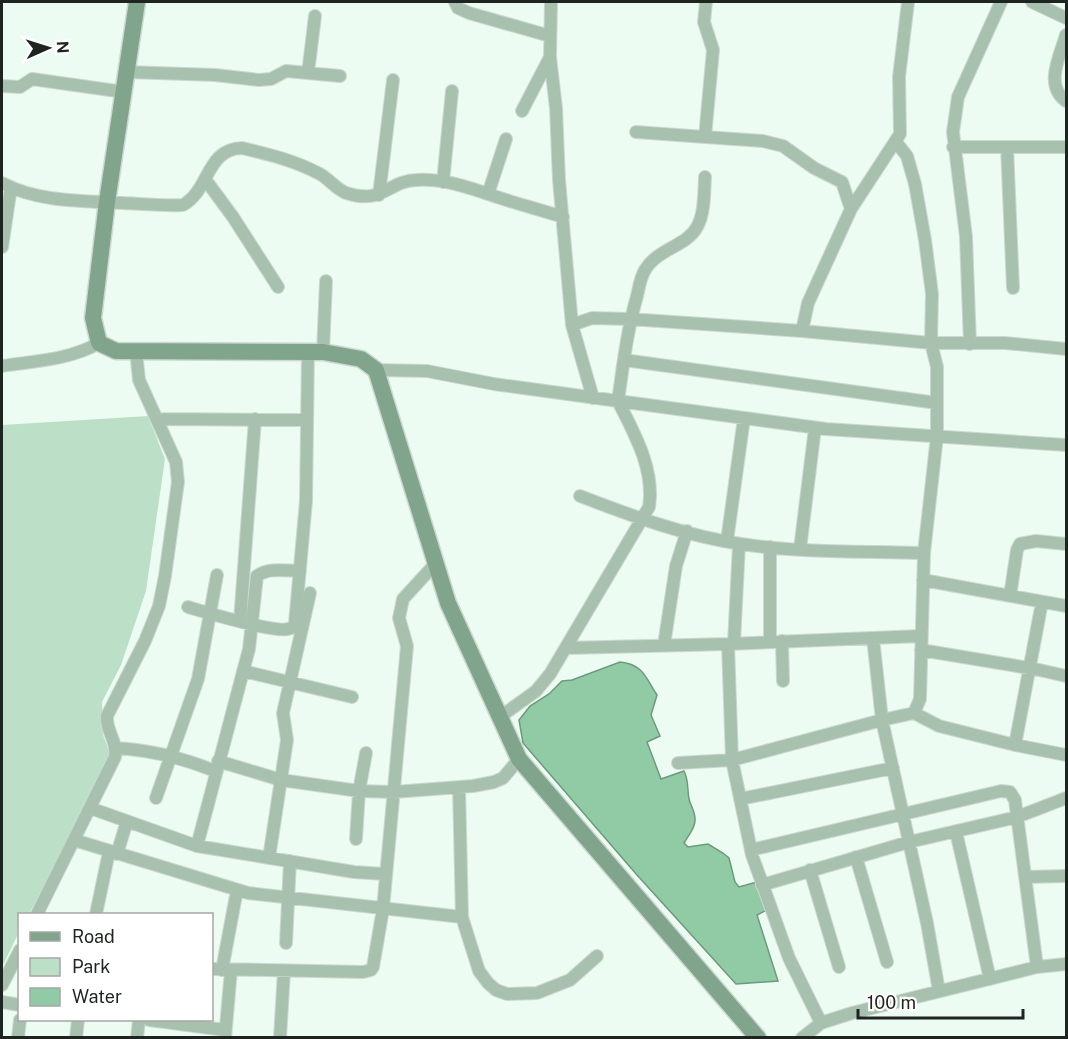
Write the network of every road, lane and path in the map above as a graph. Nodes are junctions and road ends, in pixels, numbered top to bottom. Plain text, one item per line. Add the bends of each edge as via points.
1 (137, 2) edge
2 (455, 2) edge
3 (551, 2) edge
4 (706, 2) edge
5 (908, 2) edge
6 (1001, 2) edge
7 (1032, 2) edge
8 (315, 16) dead end
9 (1066, 18) edge
10 (1066, 35) edge
11 (550, 36) junction
12 (550, 57) junction
13 (127, 72) junction
14 (308, 73) junction
15 (340, 76) dead end
16 (393, 80) dead end
17 (2, 86) edge
18 (452, 91) dead end
19 (124, 92) junction
20 (1066, 101) edge
21 (522, 111) dead end
22 (636, 132) dead end
23 (705, 137) junction
24 (506, 139) dead end
25 (896, 142) junction
26 (953, 147) junction
27 (1006, 147) junction
28 (1066, 147) edge
29 (705, 177) dead end
30 (205, 179) junction
31 (443, 182) junction
32 (6, 185) edge
33 (488, 194) junction
34 (379, 195) junction
35 (107, 202) junction
36 (851, 209) junction
37 (563, 217) junction
38 (2, 247) edge
39 (326, 281) dead end
40 (278, 287) dead end
41 (1013, 288) dead end
42 (630, 319) junction
43 (572, 325) junction
44 (802, 331) junction
45 (99, 343) junction
46 (931, 344) junction
47 (970, 344) junction
48 (1066, 349) edge
49 (136, 351) junction
50 (316, 352) junction
51 (624, 360) junction
52 (2, 366) edge
53 (376, 370) junction
54 (593, 398) junction
55 (618, 401) junction
56 (937, 402) junction
57 (158, 418) junction
58 (744, 418) junction
59 (255, 419) junction
60 (307, 420) junction
61 (815, 428) junction
62 (937, 436) junction
63 (1066, 445) edge
64 (580, 496) dead end
65 (642, 519) junction
66 (687, 531) junction
67 (733, 543) junction
68 (1066, 544) edge
69 (770, 547) junction
70 (800, 549) junction
71 (924, 553) junction
72 (436, 563) junction
73 (300, 571) junction
74 (217, 576) dead end
75 (923, 580) junction
76 (310, 593) dead end
77 (1010, 596) junction
78 (1042, 602) junction
79 (1066, 606) edge
80 (188, 607) dead end
81 (211, 613) junction
82 (246, 623) junction
83 (921, 636) junction
84 (873, 638) junction
85 (776, 642) junction
86 (731, 644) junction
87 (664, 645) junction
88 (567, 648) junction
89 (921, 650) junction
90 (1029, 668) junction
91 (243, 671) junction
92 (1066, 676) edge
93 (290, 681) junction
94 (783, 681) dead end
95 (352, 697) dead end
96 (914, 713) junction
97 (500, 717) junction
98 (882, 720) junction
99 (1015, 745) junction
100 (116, 748) junction
101 (366, 753) dead end
102 (1066, 754) edge
103 (172, 756) junction
104 (519, 759) junction
105 (732, 760) junction
106 (678, 764) dead end
107 (217, 766) junction
108 (893, 768) junction
109 (281, 780) junction
110 (459, 787) junction
111 (359, 791) junction
112 (394, 792) junction
113 (156, 798) dead end
114 (1066, 798) edge
115 (740, 799) junction
116 (90, 808) junction
117 (902, 813) junction
118 (1017, 817) junction
119 (127, 821) junction
120 (956, 831) junction
121 (356, 839) dead end
122 (74, 840) junction
123 (909, 842) junction
124 (197, 846) junction
125 (751, 850) junction
126 (113, 853) junction
127 (856, 857) junction
128 (269, 858) junction
129 (290, 861) junction
130 (810, 870) junction
131 (385, 874) junction
132 (1066, 876) edge
133 (1026, 878) junction
134 (762, 885) junction
135 (237, 890) junction
136 (288, 898) junction
137 (383, 909) junction
138 (38, 913) edge
139 (97, 913) edge
140 (462, 917) junction
141 (285, 943) dead end
142 (18, 954) edge
143 (597, 957) dead end
144 (887, 962) dead end
145 (1066, 964) edge
146 (839, 967) dead end
147 (1037, 967) junction
148 (222, 970) edge
149 (284, 971) junction
150 (990, 979) junction
151 (2, 985) edge
152 (939, 990) junction
153 (2, 1002) edge
154 (18, 1005) edge
155 (20, 1021) edge
156 (78, 1021) edge
157 (139, 1021) edge
158 (154, 1021) edge
159 (821, 1023) junction
160 (225, 1034) edge
161 (18, 1038) edge
162 (76, 1038) edge
163 (137, 1038) edge
164 (280, 1038) edge
165 (758, 1038) edge
166 (802, 1038) edge

1 - 13 main road
2 - 11 street via 469,13
3 - 11 street
4 - 23 street via 704,22 713,50
5 - 25 street
6 - 26 street via 958,97
7 - 9 street
8 - 14 street
10 - 20 street via 1054,71 1057,90
11 - 12 street
12 - 21 street
12 - 37 street
13 - 14 street via 259,80 271,80 286,71
13 - 19 main road
14 - 15 street
16 - 34 street
17 - 19 street via 20,87 33,79
18 - 31 street
19 - 35 main road
22 - 23 street
23 - 36 street via 783,146 842,182
24 - 33 street
25 - 36 street
25 - 46 street via 907,156 915,184 931,273
26 - 27 street
26 - 47 street via 966,237
27 - 28 street
27 - 41 street
29 - 42 street via 697,227 687,238 663,251 643,272
30 - 34 street via 224,152 242,148 295,161 345,193
30 - 35 street via 183,205
30 - 40 street
31 - 33 street
31 - 34 street via 415,180
32 - 35 street via 36,195
32 - 38 street
33 - 37 street
35 - 45 main road via 93,318
36 - 44 street via 808,303
37 - 43 street
39 - 50 street
42 - 43 street via 592,318
42 - 44 street
42 - 51 street
43 - 54 street
44 - 46 street
45 - 49 main road via 116,351
45 - 52 street via 68,357
46 - 47 street
46 - 56 street via 937,367
47 - 48 street
49 - 50 main road
49 - 57 street via 140,380
50 - 53 main road via 361,359
50 - 60 street
51 - 55 street
51 - 56 street
53 - 54 street via 427,371
53 - 72 main road
54 - 55 street
55 - 58 street
55 - 65 street via 638,440 651,486 649,507
56 - 62 street
57 - 59 street
57 - 100 street via 176,462 178,482 159,606 146,641 107,716 106,726
58 - 61 street
58 - 67 street
59 - 60 street
59 - 82 street
60 - 73 street
61 - 62 street
61 - 70 street
62 - 63 street
62 - 71 street
64 - 65 street
65 - 66 street
65 - 88 street
66 - 67 street
66 - 87 street via 676,566
67 - 69 street
67 - 86 street
68 - 77 street via 1020,544
69 - 70 street
69 - 85 street
70 - 71 street
71 - 75 street
72 - 97 main road via 448,603
72 - 112 street via 403,599 399,618 407,646
73 - 82 street via 272,571 257,576
73 - 82 street via 293,627 283,630
74 - 81 street
75 - 77 street
75 - 83 street
76 - 93 street
77 - 78 street
78 - 79 street
78 - 90 street
80 - 81 street
81 - 82 street
81 - 103 street via 198,679
82 - 91 street
83 - 84 street
83 - 89 street
84 - 85 street
84 - 98 street
85 - 86 street
85 - 94 street
86 - 87 street
86 - 105 street
87 - 88 street
88 - 97 street via 536,691
89 - 90 street
89 - 96 street via 920,699
90 - 92 street
90 - 99 street
91 - 93 street
91 - 107 street
93 - 95 street
93 - 109 street via 283,713 287,740
96 - 98 street
96 - 99 street via 939,726
97 - 104 main road
98 - 105 street
98 - 108 street
99 - 102 street
100 - 103 street
100 - 116 street
101 - 111 street
103 - 107 street
103 - 113 street
104 - 110 street via 503,778
104 - 165 main road
105 - 106 street
105 - 115 street
107 - 109 street
107 - 124 street
108 - 115 street
108 - 117 street
109 - 111 street
109 - 128 street
110 - 112 street
110 - 140 street
111 - 112 street
111 - 121 street
112 - 131 street
114 - 118 street
115 - 125 street
116 - 119 street
116 - 122 street
117 - 118 street via 1006,791 1013,794
117 - 123 street
117 - 125 street
118 - 120 street
118 - 133 street
119 - 124 street
119 - 126 street
120 - 123 street
120 - 150 street
122 - 126 street
122 - 138 street
123 - 127 street
123 - 152 street
124 - 128 street
125 - 134 street
126 - 135 street
126 - 139 street
127 - 130 street
127 - 144 street
128 - 129 street
129 - 131 street
129 - 136 street
130 - 134 street
130 - 146 street
131 - 137 street
132 - 133 street
133 - 147 street
134 - 159 street via 789,957
135 - 136 street
135 - 148 street
136 - 137 street
136 - 141 street
137 - 140 street
137 - 149 street via 371,970
140 - 143 street via 479,971 496,990 507,994 550,990 570,980
142 - 151 street
145 - 147 street
147 - 150 street
148 - 149 street
148 - 160 street
149 - 164 street
150 - 152 street
152 - 159 street
153 - 154 street
155 - 161 street
156 - 162 street
157 - 163 street
158 - 160 street
159 - 166 street

